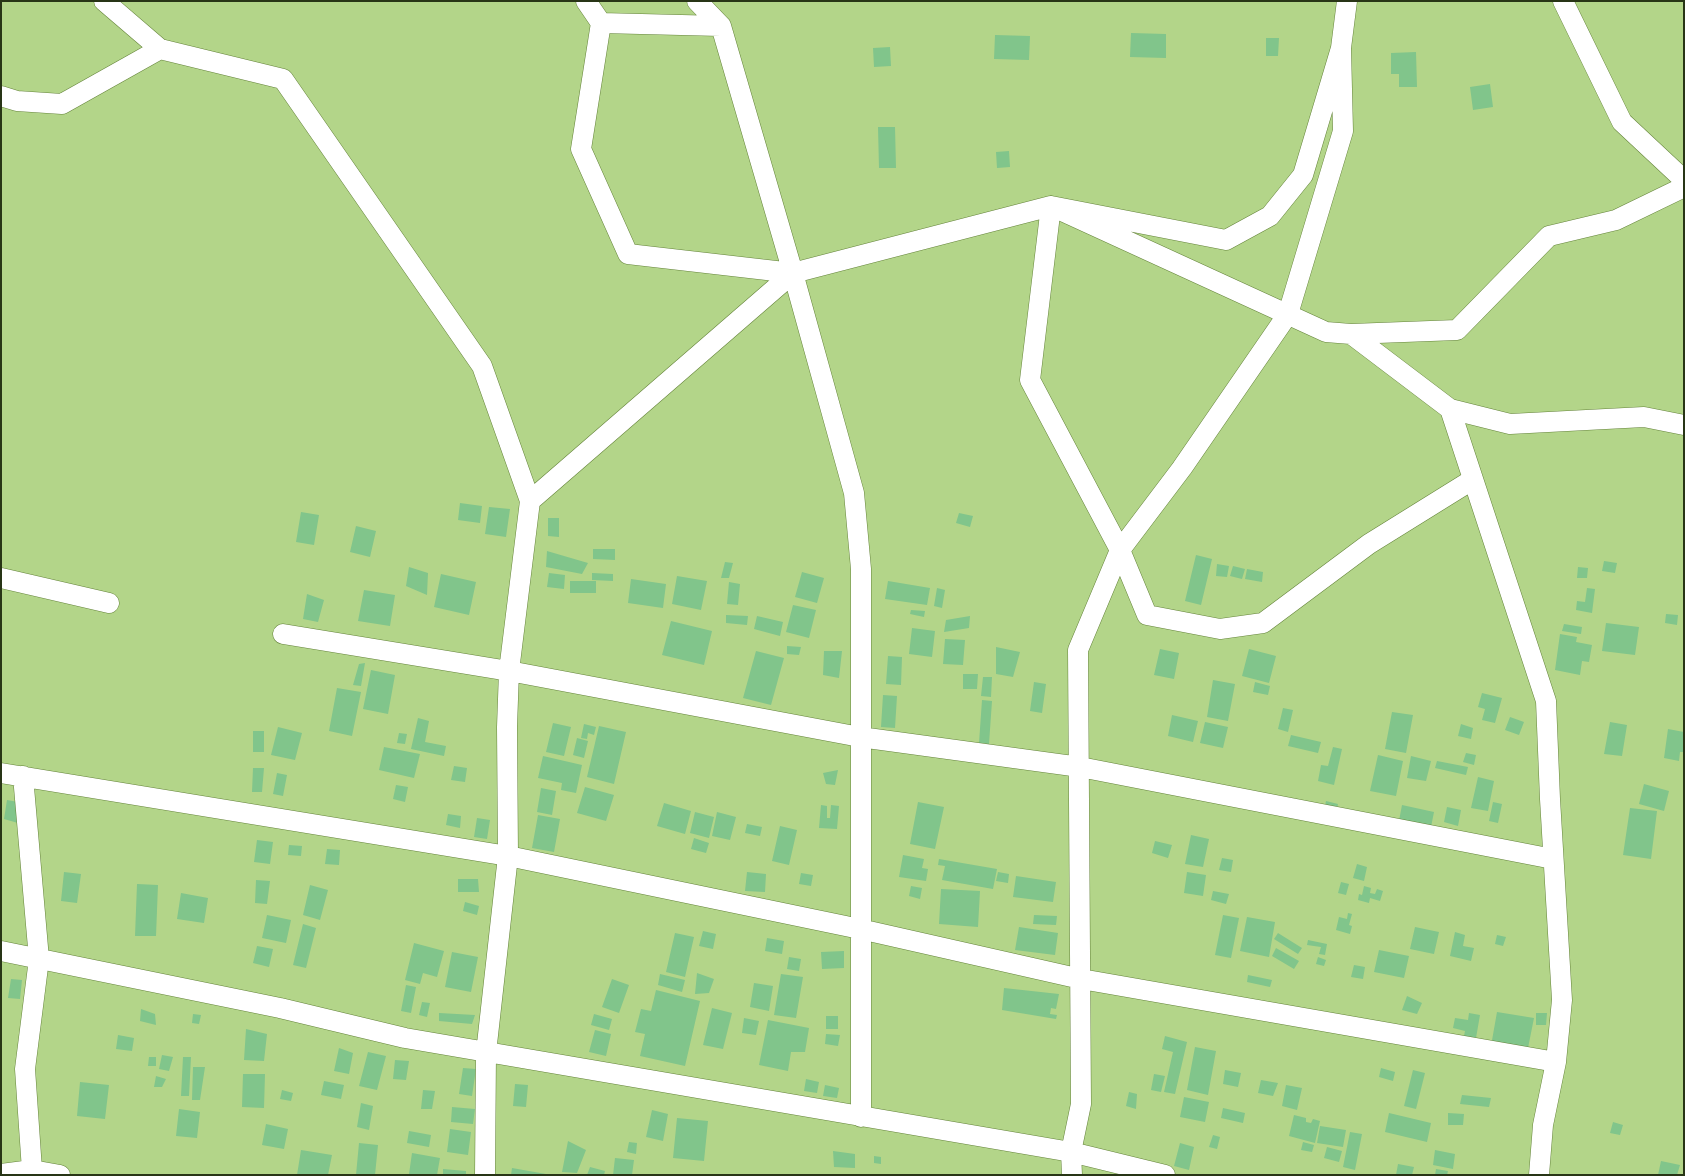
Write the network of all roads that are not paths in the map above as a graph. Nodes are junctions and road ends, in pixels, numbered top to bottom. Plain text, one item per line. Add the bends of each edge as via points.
1 (104, 1) edge
2 (586, 1) edge
3 (697, 1) edge
4 (1347, 1) edge
5 (1563, 1) edge
6 (601, 24) junction
7 (721, 26) junction
8 (1341, 48) junction
9 (160, 49) junction
10 (1, 96) edge
11 (1684, 180) edge
12 (1684, 187) edge
13 (1051, 206) junction
14 (793, 273) junction
15 (1288, 314) junction
16 (1351, 334) junction
17 (1450, 409) junction
18 (1684, 425) edge
19 (1472, 480) junction
20 (530, 501) junction
21 (1120, 550) junction
22 (1, 578) edge
23 (108, 603) dead end
24 (283, 634) dead end
25 (509, 671) junction
26 (860, 737) junction
27 (1080, 767) junction
28 (1, 773) edge
29 (23, 776) junction
30 (508, 856) junction
31 (1554, 859) junction
32 (860, 929) junction
33 (1, 951) edge
34 (39, 959) junction
35 (1081, 979) junction
36 (486, 1053) junction
37 (1556, 1062) junction
38 (862, 1117) junction
39 (1071, 1152) junction
40 (32, 1170) junction
41 (1, 1174) edge
42 (60, 1175) edge
43 (485, 1175) edge
44 (1072, 1175) edge
45 (1165, 1175) edge
46 (1539, 1175) edge

1 - 9 street
2 - 6 street
3 - 7 street
4 - 8 street
5 - 11 street via 1622,122
6 - 7 street
6 - 14 street via 581,149 628,254
7 - 14 street
8 - 13 street via 1303,175 1270,216 1226,240
8 - 15 street via 1343,131
9 - 10 street via 62,104 17,101
9 - 20 street via 283,79 482,366
12 - 16 street via 1616,220 1549,236 1457,330
13 - 14 street
13 - 15 street
13 - 21 street via 1030,380
14 - 20 street
14 - 26 street via 854,493 860,569
15 - 16 street via 1326,332
15 - 21 street via 1182,468
16 - 17 street
17 - 18 street via 1510,424 1644,417
17 - 19 street
19 - 21 street via 1368,544 1263,624 1220,630 1147,615
19 - 31 street via 1546,701
20 - 25 street
21 - 27 street via 1078,650
22 - 23 street
24 - 25 street
25 - 26 street
25 - 30 street
26 - 27 street
26 - 32 street
27 - 31 street
27 - 35 street
28 - 29 street
29 - 30 street
29 - 34 street
30 - 32 street
30 - 36 street
31 - 37 street via 1562,1000
32 - 35 street
32 - 38 street
33 - 34 street
34 - 36 street
34 - 40 street via 25,1069
35 - 37 street
35 - 39 street via 1082,1104
36 - 38 street
36 - 43 street
37 - 46 street via 1543,1125
38 - 39 street
39 - 44 street
39 - 45 street
40 - 41 street
40 - 42 street

